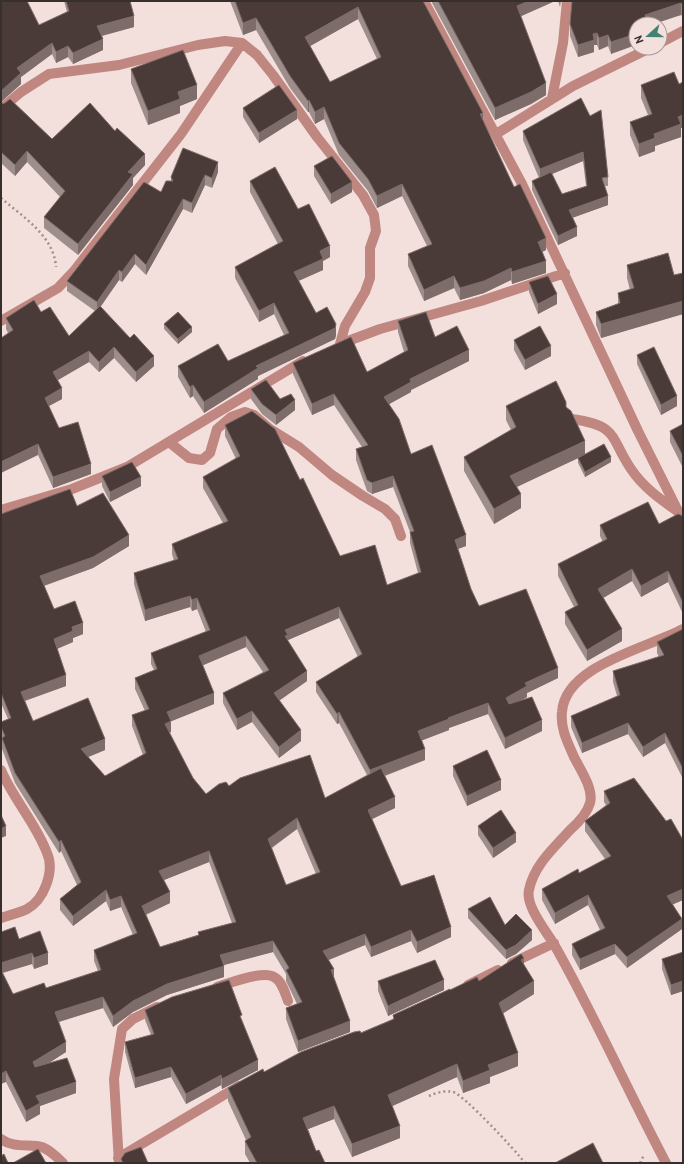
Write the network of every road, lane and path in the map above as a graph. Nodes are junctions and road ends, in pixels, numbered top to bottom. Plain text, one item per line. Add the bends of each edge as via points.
1 (424, 1) edge
2 (567, 1) edge
3 (683, 31) edge
4 (668, 39) edge
5 (242, 44) junction
6 (634, 56) edge
7 (552, 98) junction
8 (1, 110) edge
9 (496, 134) junction
10 (1, 198) edge
11 (565, 273) junction
12 (58, 288) junction
13 (1, 320) edge
14 (340, 344) junction
15 (328, 350) edge
16 (315, 355) edge
17 (572, 419) edge
18 (169, 442) junction
19 (1, 510) edge
20 (681, 516) edge
21 (401, 536) dead end
22 (683, 629) edge
23 (1, 770) edge
24 (1, 918) edge
25 (554, 943) junction
26 (460, 989) edge
27 (204, 991) edge
28 (288, 1001) dead end
29 (169, 1003) edge
30 (250, 1081) edge
31 (429, 1096) dead end
32 (1, 1139) edge
33 (118, 1160) edge
34 (63, 1163) edge
35 (525, 1163) edge
36 (666, 1163) edge

1 - 9 street
2 - 7 street via 564,43
3 - 4 street
5 - 8 street via 224,42 198,45 119,65 49,74 21,92
5 - 12 street via 181,134
5 - 14 street via 257,55 274,75 363,195 374,215 376,231 370,248 370,278 365,292 345,326
6 - 7 street
7 - 9 street
9 - 11 street
10 - 12 path via 31,223 51,247 56,264
11 - 14 street via 481,301 387,327
11 - 20 street
12 - 13 street
14 - 15 street
16 - 18 street
17 - 20 street via 592,422 608,431 632,469 651,492
18 - 19 street via 127,467 72,489
18 - 21 street via 189,458 202,460 210,453 218,429 231,417 245,412 254,415 270,429 299,447 332,475 385,509 395,519
22 - 25 street via 602,665 572,687 564,700 562,723 590,797 586,811 533,874 528,892 532,907
23 - 24 street via 48,854 49,871 46,887 28,909
25 - 26 street
25 - 36 street
27 - 28 street via 261,975 270,975 279,982
29 - 33 street via 144,1013 122,1029 114,1079
30 - 33 street
31 - 35 path via 445,1091 460,1095 512,1146
32 - 34 street via 30,1147 42,1147

